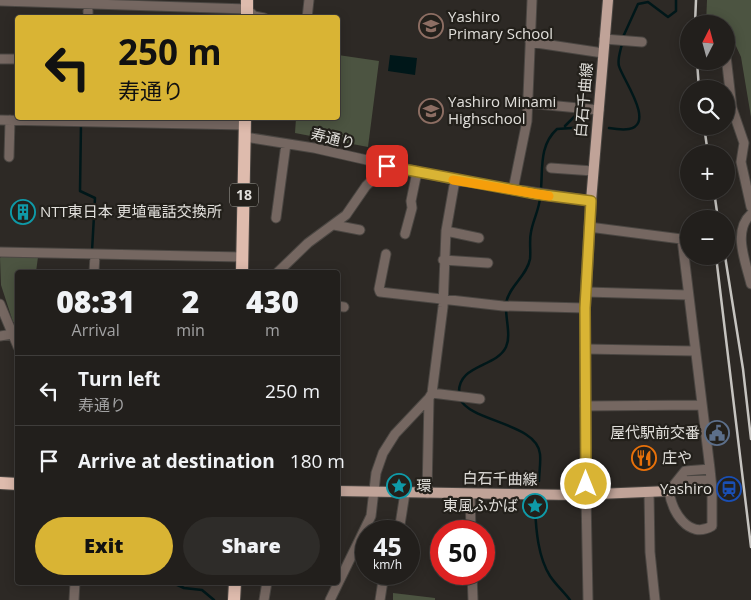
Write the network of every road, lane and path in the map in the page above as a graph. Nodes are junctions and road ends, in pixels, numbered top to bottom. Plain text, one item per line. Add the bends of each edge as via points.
1 (309, 0) edge
2 (532, 0) edge
3 (608, 0) edge
4 (0, 1) edge
5 (88, 2) edge
6 (247, 9) edge
7 (88, 15) edge
8 (307, 15) edge
9 (604, 39) junction
10 (530, 42) junction
11 (642, 42) dead end
12 (603, 53) junction
13 (0, 59) edge
14 (15, 59) edge
15 (728, 70) edge
16 (528, 103) junction
17 (599, 110) junction
18 (0, 120) edge
19 (10, 120) junction
20 (83, 120) edge
21 (245, 127) edge
22 (286, 144) junction
23 (9, 157) dead end
24 (387, 166) junction
25 (551, 168) dead end
26 (594, 171) junction
27 (417, 172) junction
28 (455, 180) junction
29 (513, 190) junction
30 (591, 201) junction
31 (751, 207) edge
32 (751, 214) edge
33 (276, 218) dead end
34 (334, 225) junction
35 (589, 227) junction
36 (360, 230) dead end
37 (446, 231) junction
38 (405, 234) dead end
39 (479, 238) dead end
40 (680, 238) edge
41 (0, 252) edge
42 (386, 254) dead end
43 (92, 255) junction
44 (242, 257) junction
45 (443, 260) junction
46 (488, 263) dead end
47 (687, 265) edge
48 (94, 270) edge
49 (242, 270) edge
50 (280, 270) edge
51 (751, 284) edge
52 (586, 292) junction
53 (688, 295) junction
54 (442, 300) junction
55 (0, 304) edge
56 (585, 308) junction
57 (12, 334) junction
58 (0, 336) edge
59 (15, 340) edge
60 (585, 349) junction
61 (694, 351) junction
62 (431, 396) junction
63 (480, 399) dead end
64 (701, 405) junction
65 (585, 406) junction
66 (710, 469) junction
67 (711, 480) junction
68 (677, 481) junction
69 (0, 483) edge
70 (15, 484) edge
71 (340, 491) edge
72 (670, 491) junction
73 (373, 492) junction
74 (649, 492) junction
75 (405, 493) junction
76 (427, 493) junction
77 (470, 494) junction
78 (586, 495) junction
79 (401, 520) edge
80 (471, 520) edge
81 (340, 581) edge
82 (74, 585) edge
83 (235, 585) edge
84 (266, 585) edge
85 (338, 585) edge
86 (382, 585) edge
87 (472, 585) edge
88 (74, 600) edge
89 (234, 600) edge
90 (264, 600) edge
91 (330, 600) edge
92 (380, 600) edge
93 (473, 600) edge
94 (588, 600) edge
95 (655, 600) edge

1 - 8 street
2 - 10 street
3 - 9 main road, 白石千曲線
4 - 5 street
5 - 6 street
5 - 7 street
9 - 11 street
9 - 12 main road, 白石千曲線
10 - 12 street
10 - 16 street
12 - 17 main road, 白石千曲線
13 - 14 street
15 - 31 street via 732,108 744,143 741,162
16 - 17 street
16 - 29 street
17 - 26 main road, 白石千曲線
18 - 19 street, 寿通り
19 - 20 street, 寿通り
19 - 23 street
20 - 21 street, 寿通り
21 - 22 street, 寿通り
21 - 44 highway, 18
22 - 24 street, 寿通り
22 - 33 street
24 - 27 street, 寿通り
24 - 34 street
25 - 26 street
26 - 30 main road, 白石千曲線
27 - 28 street, 寿通り
27 - 38 street
28 - 29 street, 寿通り
28 - 37 street
29 - 30 street, 寿通り
30 - 35 main road, 白石千曲線
32 - 51 street via 741,241
34 - 36 street
34 - 50 street via 308,242
35 - 40 street
35 - 52 main road, 白石千曲線
37 - 39 street
37 - 45 street
41 - 43 street
42 - 54 street via 380,292
43 - 44 street
43 - 48 street
44 - 49 highway, 18
45 - 46 street
45 - 54 street
47 - 53 street
52 - 53 street
52 - 56 main road, 白石千曲線
53 - 61 street
54 - 56 street
54 - 62 street
55 - 57 street
56 - 60 main road, 白石千曲線
57 - 58 street
57 - 59 street
60 - 61 street
60 - 65 main road, 白石千曲線
61 - 64 street
62 - 63 street via 459,395
62 - 73 street via 385,448
62 - 76 street
64 - 65 street
64 - 66 street
65 - 78 main road, 白石千曲線
66 - 67 street
66 - 68 street via 686,471
67 - 68 street
67 - 72 street via 713,521 712,526 706,529 686,526
68 - 72 street
69 - 70 highway
71 - 73 main road, 白石千曲線
72 - 74 main road
73 - 75 main road, 白石千曲線
73 - 81 street via 371,516
74 - 78 main road
74 - 95 street
75 - 76 main road, 白石千曲線
75 - 79 street
76 - 77 main road, 白石千曲線
77 - 78 main road, 白石千曲線
77 - 80 street
78 - 94 street
82 - 88 street
83 - 89 highway
84 - 90 street
85 - 91 street
86 - 92 street
87 - 93 street

